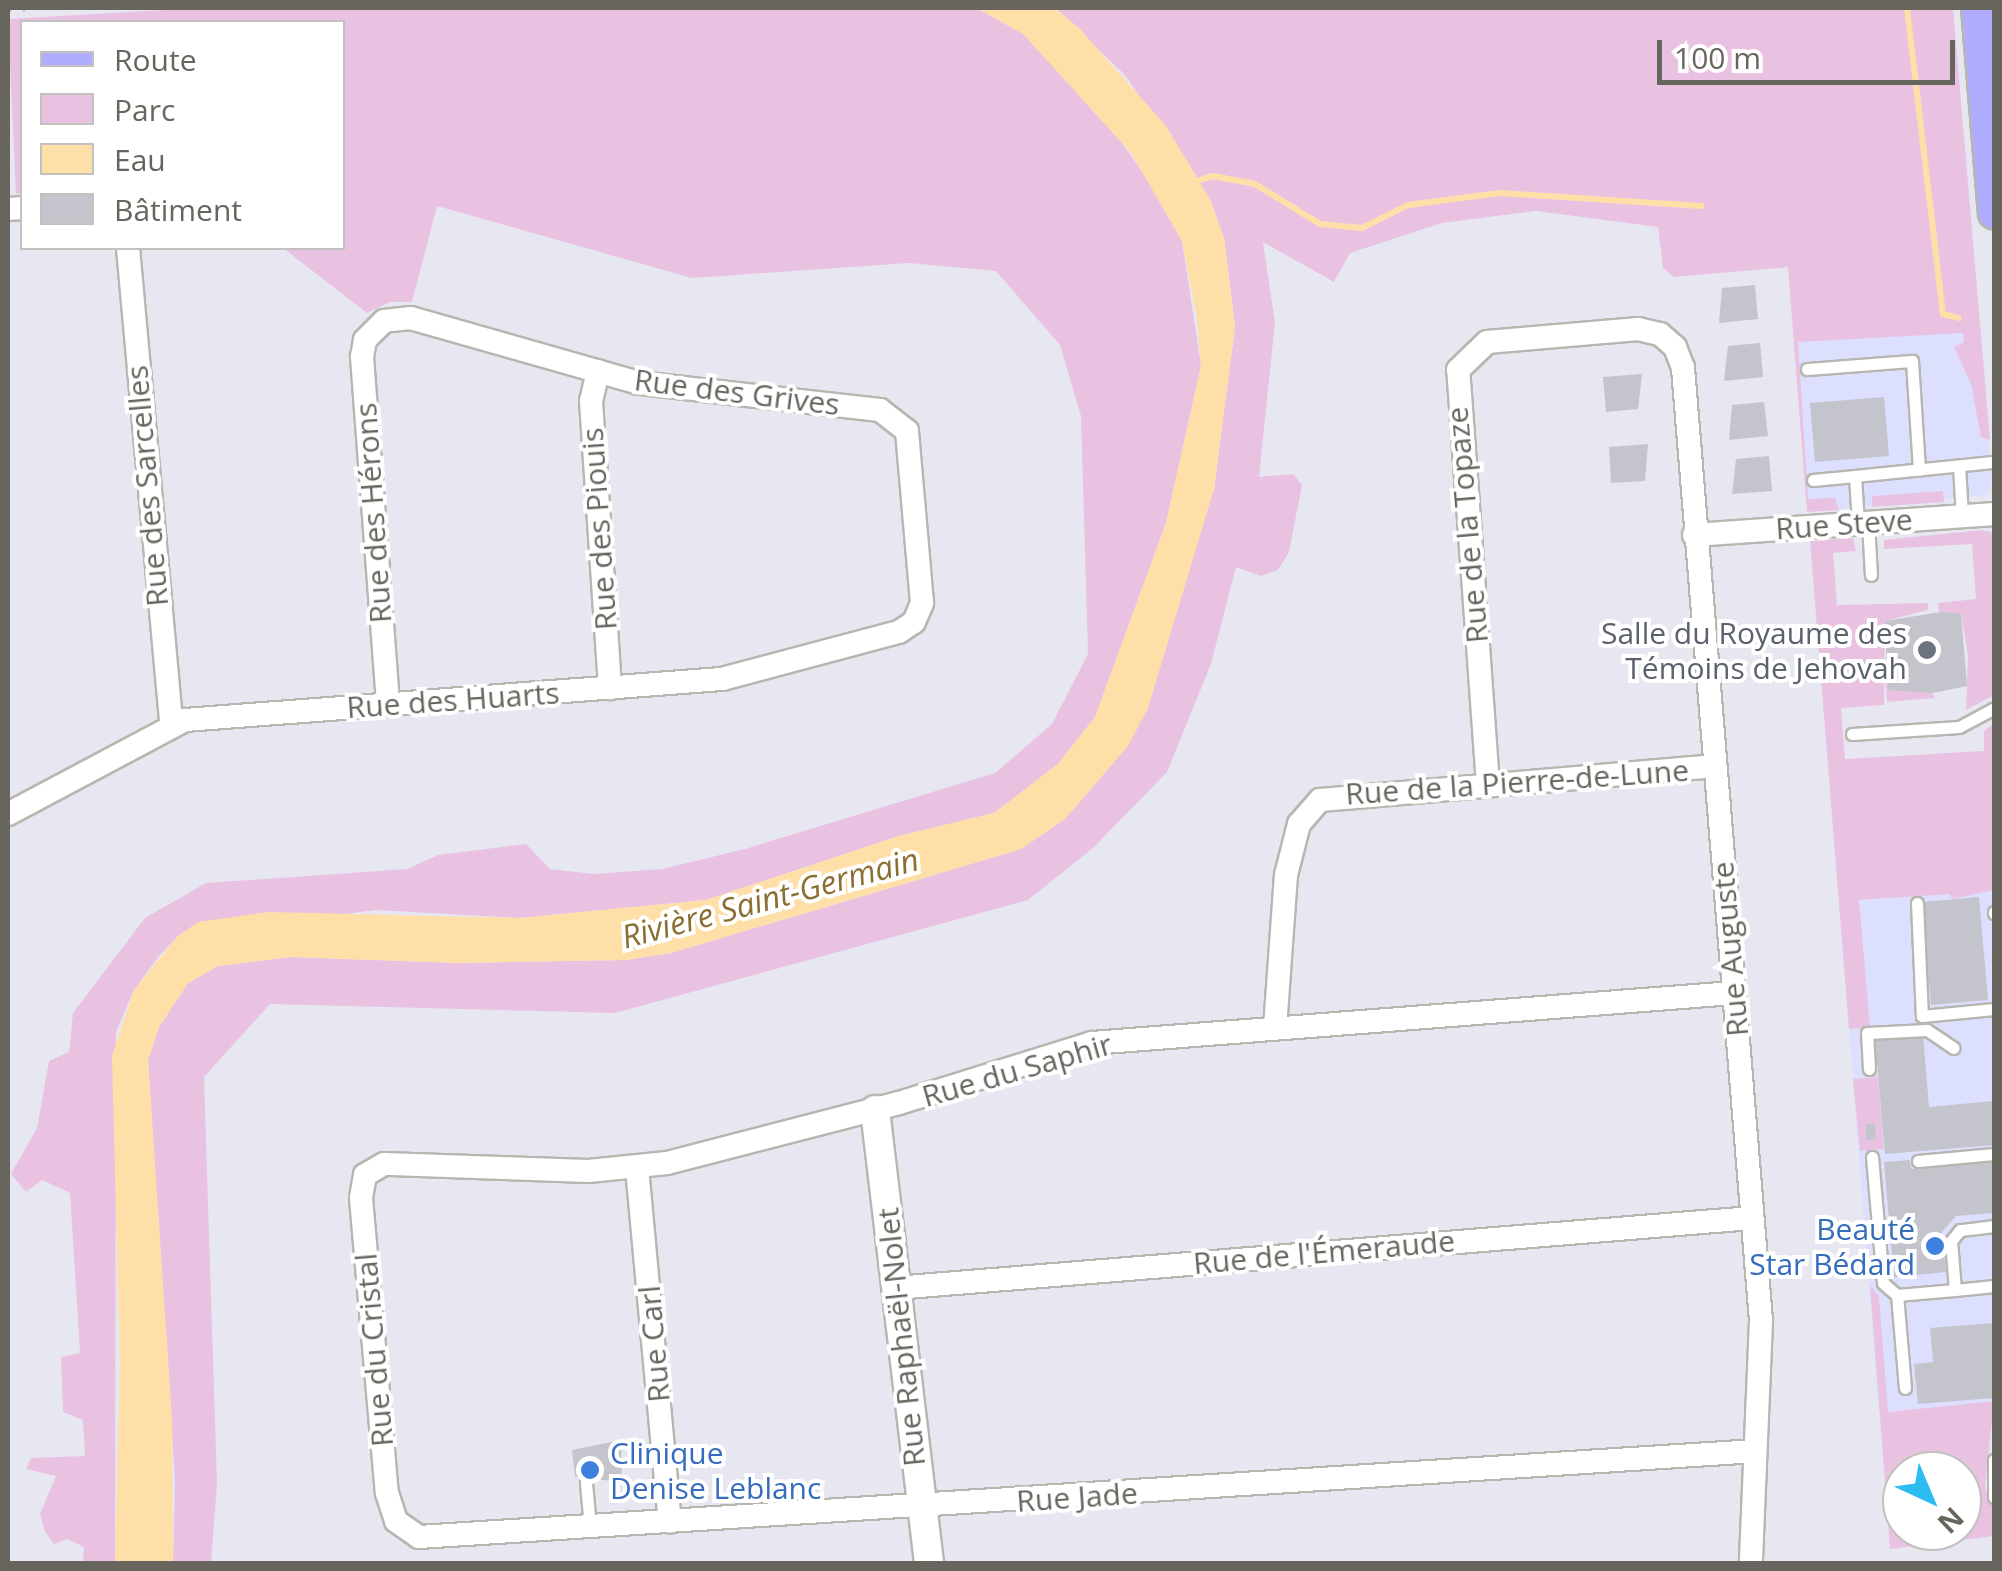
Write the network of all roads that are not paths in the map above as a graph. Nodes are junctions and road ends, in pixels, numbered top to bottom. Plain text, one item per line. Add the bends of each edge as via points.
1 (1978, 8) edge
2 (1994, 213) edge
3 (128, 250) edge
4 (376, 326) joint
5 (1668, 340) joint
6 (1807, 369) dead end
7 (598, 372) junction
8 (1994, 462) edge
9 (1959, 466) junction
10 (1919, 470) junction
11 (1854, 476) junction
12 (1814, 480) dead end
13 (1994, 514) edge
14 (1962, 516) junction
15 (1863, 523) junction
16 (1694, 534) junction
17 (1872, 575) dead end
18 (914, 622) joint
19 (610, 688) junction
20 (388, 704) junction
21 (1994, 708) edge
22 (170, 724) junction
23 (1852, 734) dead end
24 (1714, 766) junction
25 (1488, 785) junction
26 (8, 814) edge
27 (1917, 902) dead end
28 (1733, 993) junction
29 (1994, 1009) edge
30 (1275, 1028) junction
31 (1954, 1048) dead end
32 (1869, 1068) dead end
33 (875, 1110) junction
34 (1994, 1154) edge
35 (1872, 1157) dead end
36 (1918, 1162) dead end
37 (637, 1168) junction
38 (369, 1170) joint
39 (1752, 1218) junction
40 (1994, 1226) edge
41 (1994, 1286) edge
42 (895, 1288) junction
43 (1955, 1290) junction
44 (1897, 1295) junction
45 (1905, 1388) dead end
46 (1756, 1451) junction
47 (1994, 1460) edge
48 (586, 1483) dead end
49 (1994, 1497) edge
50 (920, 1506) junction
51 (670, 1520) junction
52 (590, 1527) junction
53 (401, 1528) joint
54 (929, 1564) edge
55 (1750, 1564) edge

1 - 2 main road
3 - 22 street, Rue des Sarcelles
4 - 7 street, Rue des Grives via 411,318
4 - 20 street, Rue des Hérons via 362,357
5 - 16 street, Rue Auguste via 1683,368
5 - 25 street, Rue de la Topaze via 1638,329 1500,340 1478,346 1458,370
6 - 10 lane via 1912,361
7 - 18 street, Rue des Grives via 896,417 912,450 922,592
7 - 19 street, Rue des Piouis via 591,401
8 - 9 lane
9 - 10 lane
9 - 14 lane
10 - 11 lane
11 - 12 lane
11 - 15 lane
13 - 14 street, Rue Steve
14 - 15 street, Rue Steve
15 - 16 street, Rue Steve
15 - 17 lane
16 - 24 street, Rue Auguste
18 - 19 street, Rue des Huarts via 888,636 734,677
19 - 20 street, Rue des Huarts
20 - 22 street, Rue des Huarts
21 - 23 lane via 1958,727
22 - 26 street, Rue des Huarts
24 - 25 street, Rue de la Pierre-de-Lune
24 - 28 street, Rue Auguste
25 - 30 street, Rue de la Pierre-de-Lune via 1334,796 1308,810 1282,894
27 - 29 lane via 1922,1016
28 - 30 street, Rue du Saphir
28 - 39 street, Rue Auguste
30 - 33 street, Rue du Saphir via 1092,1043
31 - 32 lane via 1926,1030 1867,1033
33 - 37 street, Rue du Saphir
33 - 42 street, Rue Raphaël-Nolet
34 - 36 lane
35 - 44 lane via 1883,1283
37 - 38 street, Rue du Saphir via 392,1164
37 - 51 street, Rue Carl
38 - 53 street, Rue du Cristal via 361,1198 386,1493
39 - 42 street, Rue de l'Émeraude
39 - 46 street, Rue Auguste via 1762,1346
40 - 43 lane via 1960,1230 1951,1241
41 - 43 lane
42 - 50 street, Rue Raphaël-Nolet
43 - 44 lane
44 - 45 lane
46 - 50 street, Rue Jade
46 - 55 street, Rue Auguste
47 - 49 lane
48 - 52 lane
50 - 51 street, Rue Jade
50 - 54 street, Rue Raphaël-Nolet
51 - 52 street, Rue Jade
52 - 53 street, Rue Jade via 430,1538

